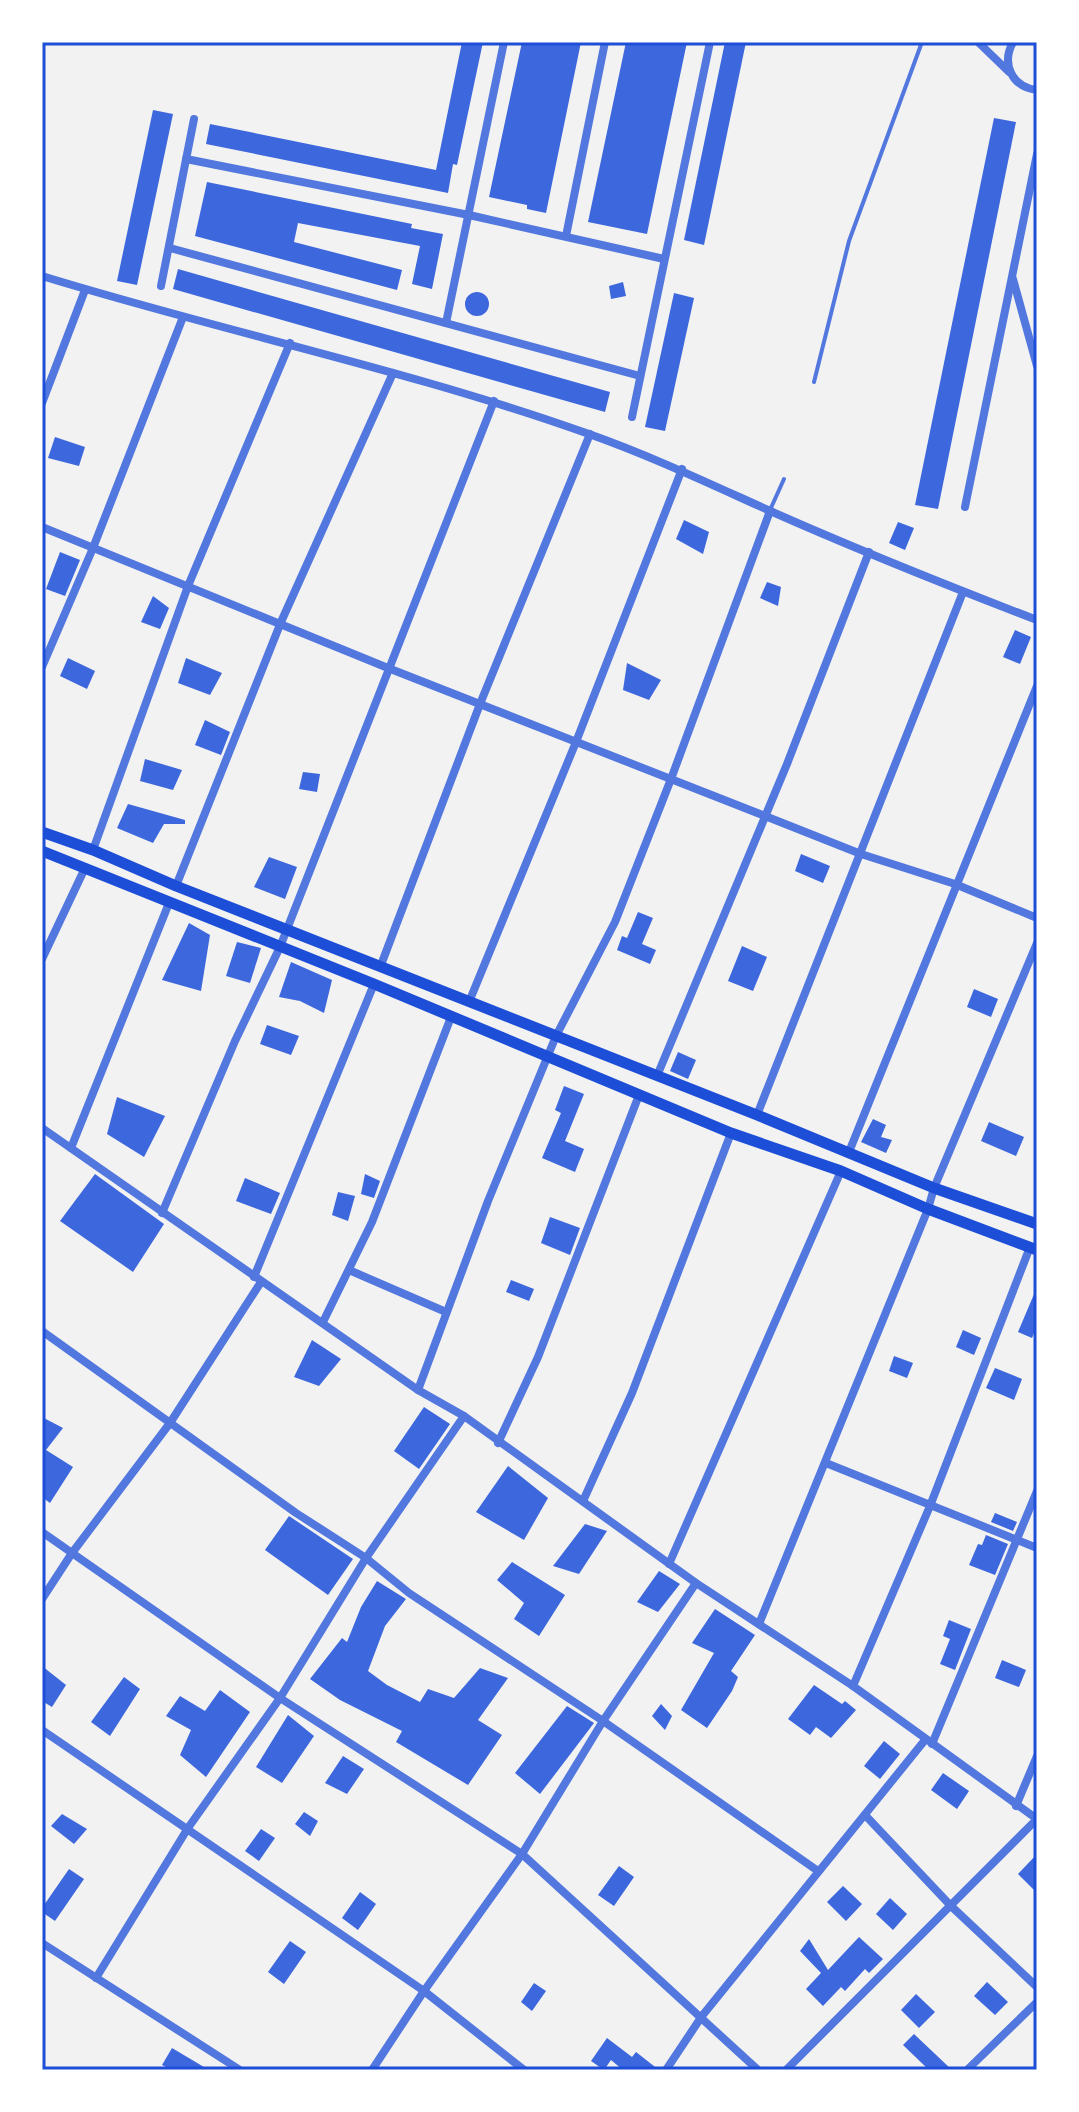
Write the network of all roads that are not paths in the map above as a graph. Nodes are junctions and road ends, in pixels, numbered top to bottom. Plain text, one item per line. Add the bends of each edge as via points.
1 (504, 42) edge
2 (605, 42) edge
3 (710, 42) edge
4 (922, 42) edge
5 (978, 42) edge
6 (1013, 42) edge
7 (1010, 73) junction
8 (1036, 92) edge
9 (194, 119) dead end
10 (1037, 154) edge
11 (186, 159) junction
12 (1035, 174) edge
13 (469, 215) junction
14 (566, 236) junction
15 (170, 248) junction
16 (664, 259) junction
17 (1012, 275) junction
18 (42, 276) edge
19 (161, 286) dead end
20 (85, 290) junction
21 (183, 317) junction
22 (446, 323) junction
23 (290, 343) junction
24 (1037, 366) edge
25 (393, 373) junction
26 (640, 376) junction
27 (814, 382) dead end
28 (494, 401) junction
29 (42, 403) edge
30 (632, 417) dead end
31 (590, 434) junction
32 (682, 469) junction
33 (784, 479) dead end
34 (965, 507) dead end
35 (770, 511) junction
36 (42, 527) edge
37 (93, 548) junction
38 (869, 552) junction
39 (188, 586) junction
40 (963, 592) junction
41 (1037, 620) edge
42 (281, 622) junction
43 (42, 667) edge
44 (388, 668) junction
45 (1037, 686) edge
46 (480, 704) junction
47 (576, 742) junction
48 (671, 779) junction
49 (765, 816) junction
50 (42, 832) edge
51 (93, 850) junction
52 (42, 851) edge
53 (861, 854) junction
54 (85, 868) junction
55 (955, 884) junction
56 (176, 886) junction
57 (169, 903) junction
58 (1037, 918) edge
59 (287, 928) junction
60 (1037, 943) edge
61 (280, 947) junction
62 (42, 959) edge
63 (381, 965) junction
64 (374, 984) junction
65 (469, 1002) junction
66 (451, 1017) junction
67 (556, 1036) junction
68 (547, 1058) junction
69 (657, 1076) junction
70 (639, 1095) junction
71 (757, 1115) junction
72 (43, 1131) edge
73 (731, 1133) junction
74 (71, 1148) junction
75 (849, 1152) junction
76 (841, 1171) junction
77 (934, 1188) junction
78 (928, 1209) junction
79 (162, 1213) junction
80 (1037, 1224) edge
81 (1033, 1248) edge
82 (349, 1270) junction
83 (258, 1280) junction
84 (446, 1312) junction
85 (323, 1322) junction
86 (42, 1331) edge
87 (418, 1390) junction
88 (464, 1416) junction
89 (170, 1423) junction
90 (498, 1443) junction
91 (826, 1463) junction
92 (1037, 1491) edge
93 (583, 1501) junction
94 (930, 1506) junction
95 (42, 1532) edge
96 (1016, 1539) junction
97 (1037, 1548) edge
98 (72, 1553) junction
99 (366, 1558) junction
100 (669, 1564) junction
101 (696, 1583) junction
102 (42, 1599) edge
103 (759, 1624) junction
104 (853, 1686) junction
105 (280, 1698) junction
106 (603, 1721) junction
107 (42, 1730) edge
108 (928, 1742) junction
109 (1037, 1756) edge
110 (1016, 1806) junction
111 (865, 1815) junction
112 (1037, 1819) edge
113 (188, 1828) junction
114 (522, 1854) junction
115 (818, 1871) junction
116 (951, 1906) junction
117 (42, 1943) edge
118 (96, 1978) junction
119 (1037, 1987) edge
120 (424, 1991) junction
121 (1037, 2002) edge
122 (702, 2016) junction
123 (240, 2070) edge
124 (372, 2070) edge
125 (524, 2070) edge
126 (666, 2070) edge
127 (758, 2070) edge
128 (786, 2070) edge
129 (967, 2070) edge

1 - 13 street
2 - 14 street
3 - 16 street
4 - 27 lane via 849,241
5 - 7 street
6 - 7 street
7 - 8 street
9 - 11 street
10 - 12 street
11 - 13 street
11 - 15 street
12 - 17 street
13 - 14 street
13 - 22 street
14 - 16 street
15 - 19 street
15 - 22 street
16 - 26 street
17 - 24 street
17 - 34 street
18 - 20 street
20 - 21 street
20 - 29 street
21 - 23 street
21 - 37 street
22 - 26 street
23 - 25 street
23 - 39 street
25 - 28 street
25 - 42 street
26 - 30 street
28 - 31 street
28 - 44 street
31 - 32 street
31 - 46 street
32 - 35 street
32 - 47 street
33 - 35 lane
35 - 38 street
35 - 48 street
36 - 37 street
37 - 39 street
37 - 43 street
38 - 40 street
38 - 49 street
39 - 42 street
39 - 51 street
40 - 41 street
40 - 53 street
42 - 44 street
42 - 56 street
44 - 46 street
44 - 59 street
45 - 55 street
46 - 47 street
46 - 63 street
47 - 48 street
47 - 65 street
48 - 49 street
48 - 67 street via 615,922
49 - 53 street
49 - 69 street
50 - 51 main road
51 - 56 main road
52 - 54 main road
53 - 55 street
53 - 71 street
54 - 57 main road
54 - 62 street
55 - 58 street
55 - 75 street
56 - 59 main road
57 - 61 main road
57 - 74 street
59 - 61 street
59 - 63 main road
60 - 77 street
61 - 64 main road
61 - 79 street
63 - 65 main road
64 - 66 main road
64 - 83 street
65 - 67 main road
66 - 68 main road
66 - 82 street
67 - 68 street
67 - 69 main road
68 - 70 main road
68 - 84 street
69 - 71 main road
70 - 73 main road
70 - 90 street via 538,1357
71 - 75 main road
72 - 74 street
73 - 76 main road
73 - 93 street via 632,1393
74 - 79 street
75 - 77 main road
76 - 78 main road
76 - 100 street
77 - 78 street
77 - 80 main road
78 - 81 main road
78 - 91 street
79 - 83 street
81 - 94 street
82 - 84 street
82 - 85 street
83 - 85 street
83 - 89 street
84 - 87 street
85 - 87 street
86 - 89 street
87 - 88 street
88 - 90 street
88 - 99 street
89 - 98 street
89 - 99 street
90 - 93 street
91 - 94 street
91 - 103 street
92 - 96 street
93 - 100 street
94 - 96 street
94 - 104 street
95 - 98 street
96 - 97 street
96 - 108 street
98 - 102 street
98 - 105 street
99 - 105 street
99 - 106 street via 409,1593
100 - 101 street
101 - 103 street
101 - 106 street
103 - 104 street
104 - 108 street
105 - 113 street
105 - 114 street
106 - 114 street
106 - 115 street
107 - 113 street
108 - 110 street
108 - 111 street
109 - 110 street
110 - 112 street
111 - 115 street
111 - 116 street
112 - 116 street
113 - 118 street
113 - 120 street
114 - 120 street
114 - 122 street
115 - 122 street
116 - 119 street
116 - 128 street
117 - 118 street
118 - 123 street
120 - 124 street
120 - 125 street
121 - 129 street
122 - 126 street
122 - 127 street

